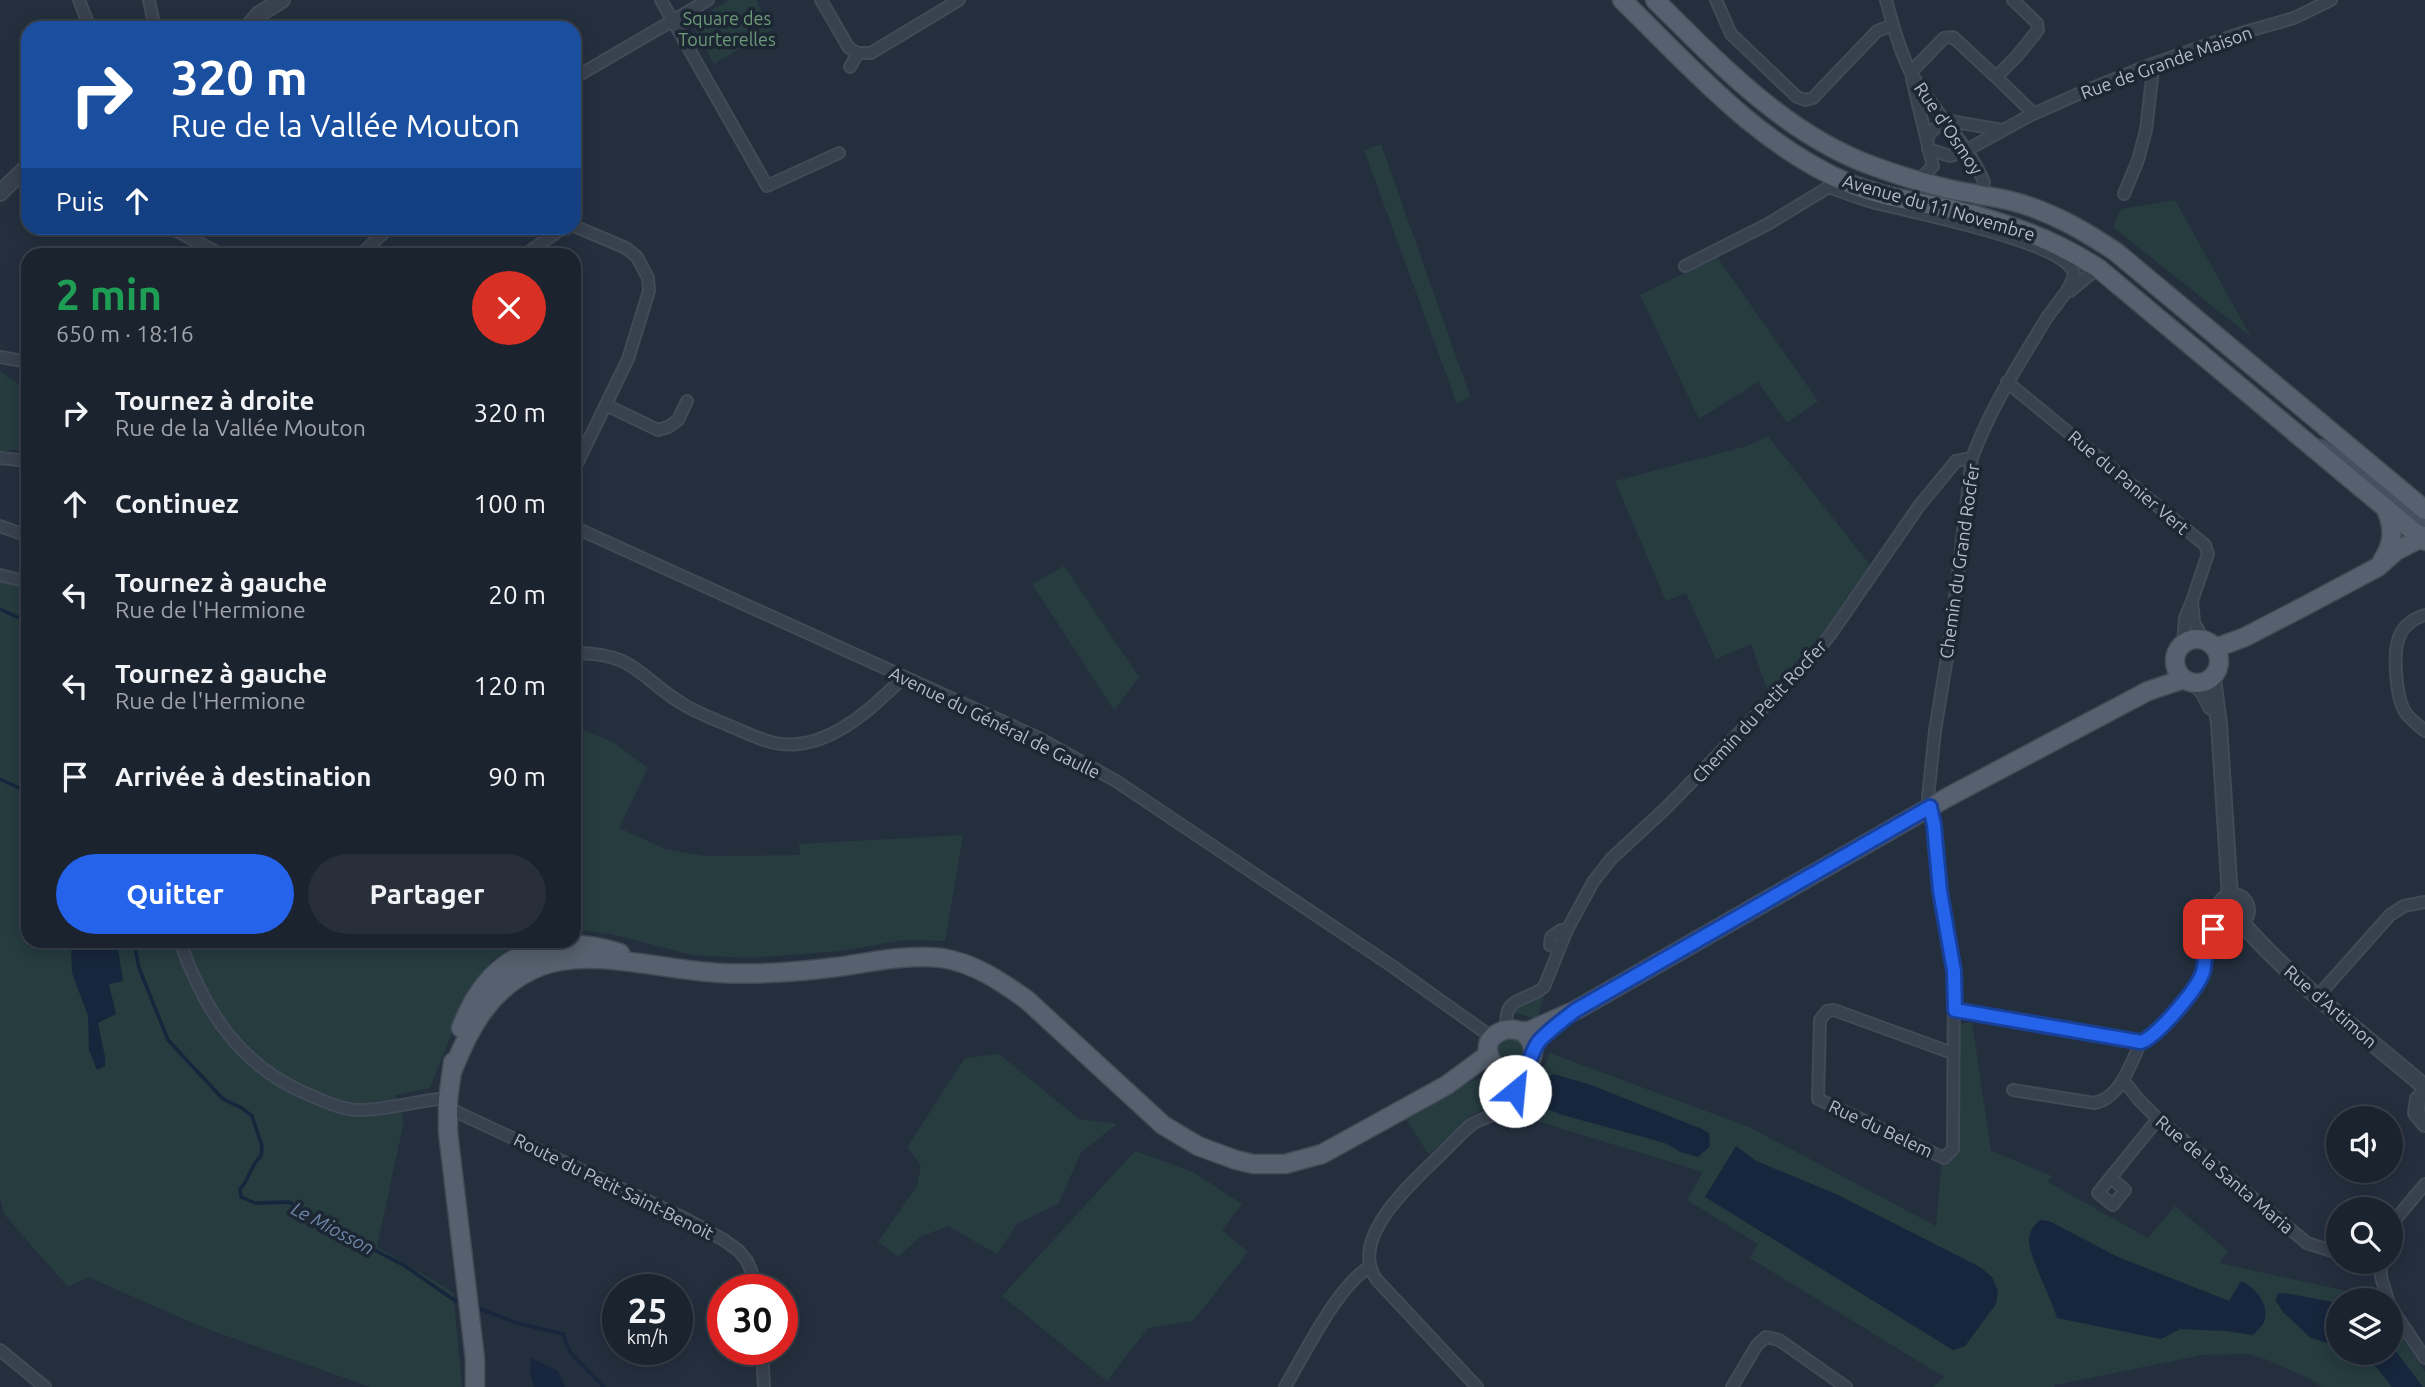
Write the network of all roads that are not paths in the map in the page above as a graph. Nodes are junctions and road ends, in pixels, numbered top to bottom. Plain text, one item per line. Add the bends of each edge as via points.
1 (149, 0) edge
2 (282, 0) edge
3 (661, 0) edge
4 (708, 0) edge
5 (821, 0) edge
6 (959, 0) edge
7 (1622, 0) edge
8 (1655, 0) edge
9 (1716, 0) edge
10 (1886, 0) edge
11 (2013, 0) edge
12 (2332, 0) edge
13 (80, 1) edge
14 (87, 21) edge
15 (154, 21) edge
16 (253, 21) edge
17 (674, 21) junction
18 (1893, 25) junction
19 (858, 53) junction
20 (2152, 64) junction
21 (850, 68) dead end
22 (1911, 72) junction
23 (581, 74) edge
24 (1996, 77) junction
25 (2031, 115) junction
26 (1944, 120) junction
27 (2002, 130) junction
28 (1928, 147) junction
29 (1965, 150) junction
30 (839, 153) dead end
31 (1933, 166) junction
32 (21, 173) edge
33 (1919, 180) junction
34 (1951, 190) junction
35 (0, 193) edge
36 (1982, 193) junction
37 (2124, 194) dead end
38 (1952, 216) junction
39 (581, 229) edge
40 (184, 235) edge
41 (382, 235) edge
42 (553, 235) edge
43 (209, 248) edge
44 (368, 248) edge
45 (534, 248) edge
46 (1685, 266) dead end
47 (2098, 268) junction
48 (2062, 296) junction
49 (0, 357) edge
50 (21, 361) edge
51 (2007, 382) junction
52 (688, 401) dead end
53 (606, 405) junction
54 (2302, 439) junction
55 (581, 456) edge
56 (0, 458) edge
57 (1972, 458) junction
58 (21, 460) edge
59 (2422, 505) edge
60 (2386, 508) junction
61 (0, 526) edge
62 (581, 530) edge
63 (21, 534) edge
64 (2424, 538) edge
65 (2378, 567) junction
66 (0, 575) edge
67 (21, 580) edge
68 (2192, 601) junction
69 (2425, 615) edge
70 (2183, 643) junction
71 (581, 653) edge
72 (2212, 657) junction
73 (2185, 676) junction
74 (904, 677) junction
75 (2219, 724) junction
76 (2425, 731) edge
77 (1930, 807) junction
78 (2230, 896) junction
79 (2425, 902) edge
80 (2222, 919) junction
81 (2241, 922) junction
82 (581, 944) edge
83 (182, 948) edge
84 (542, 948) edge
85 (2318, 996) junction
86 (1576, 1010) junction
87 (1955, 1010) junction
88 (2141, 1042) junction
89 (1502, 1044) junction
90 (1533, 1049) junction
91 (1952, 1053) junction
92 (1516, 1073) junction
93 (2123, 1080) junction
94 (2013, 1090) dead end
95 (2425, 1090) edge
96 (448, 1104) junction
97 (2158, 1119) junction
98 (2425, 1124) edge
99 (1953, 1149) joint
100 (2111, 1178) dead end
101 (2425, 1184) edge
102 (2403, 1210) edge
103 (2326, 1249) edge
104 (1370, 1267) junction
105 (752, 1274) edge
106 (2403, 1325) edge
107 (0, 1351) edge
108 (2425, 1358) edge
109 (765, 1365) edge
110 (45, 1387) edge
111 (475, 1387) edge
112 (764, 1387) edge
113 (1285, 1387) edge
114 (1477, 1387) edge
115 (1732, 1387) edge
116 (1846, 1387) edge

1 - 15 street
2 - 16 street
3 - 17 street
4 - 17 street
5 - 19 street via 849,48
6 - 19 street via 870,53
7 - 38 main road, Avenue du 11 Novembre via 1742,117 1777,144 1851,184
8 - 33 main road, Avenue du 11 Novembre via 1797,130 1874,167
9 - 18 street via 1731,34 1805,100 1813,98 1877,32
10 - 18 street, Rue d'Osmoy
11 - 24 street via 2038,30
12 - 20 street, Rue de Grande Maison via 2294,18
13 - 14 street
17 - 23 street
17 - 30 street via 767,186
18 - 22 street, Rue d'Osmoy
19 - 21 street
20 - 25 street, Rue de Grande Maison
20 - 37 street via 2146,130
22 - 24 street via 1944,38 1953,37
22 - 26 street, Rue d'Osmoy
22 - 28 street, Rue d'Osmoy
24 - 25 street
25 - 27 street, Rue de Grande Maison
26 - 27 street
26 - 28 street via 1929,134
26 - 29 street, Rue d'Osmoy
27 - 29 street, Rue de Grande Maison
28 - 29 street via 1950,156
28 - 31 street, Rue d'Osmoy
29 - 36 street, Rue d'Osmoy via 1984,182
31 - 33 street, Rue d'Osmoy
31 - 34 street, Rue d'Osmoy
32 - 35 street
33 - 34 main road, Avenue du 11 Novembre
34 - 36 main road, Avenue du 11 Novembre
34 - 38 street, Rue d'Osmoy
36 - 38 street, Rue d'Osmoy
36 - 59 main road, Avenue du 11 Novembre via 2069,222 2116,252
38 - 46 street via 1870,201 1829,187
38 - 47 main road, Avenue du 11 Novembre via 2034,234
38 - 48 street via 2069,264 2075,276
39 - 53 street via 626,248 637,257 648,278 649,290 628,359
40 - 43 street
41 - 44 street
42 - 45 street
47 - 48 street
47 - 54 main road, Avenue du 11 Novembre
48 - 51 street, Chemin du Grand Rocfer
49 - 50 street
51 - 57 street, Chemin du Grand Rocfer
51 - 68 street, Rue du Panier Vert via 2205,545 2208,554
52 - 53 street via 678,421 658,430
53 - 55 street
54 - 60 main road, Avenue du 11 Novembre
54 - 64 main road via 2351,464
56 - 58 street
57 - 77 street, Chemin du Grand Rocfer via 1935,731
57 - 89 street, Chemin du Petit Rocfer via 1956,461 1919,506 1811,659 1592,882 1544,987 1507,1009
60 - 64 main road, Avenue du 11 Novembre
60 - 65 main road via 2392,542
61 - 63 street
62 - 74 street, Avenue du Général de Gaulle
64 - 65 main road via 2403,561
65 - 72 main road
66 - 67 street
68 - 70 street, Rue du Panier Vert
68 - 72 street via 2194,622
69 - 76 street via 2406,626 2396,649 2402,705
70 - 72 main road via 2196,638
70 - 73 main road via 2176,653
71 - 74 street via 625,661 686,706 776,743 797,744 832,734
72 - 73 main road via 2205,683
72 - 75 street
73 - 75 street via 2204,693
73 - 77 main road via 2166,675 2148,691
74 - 89 street, Avenue du Général de Gaulle via 1039,738 1116,781
75 - 78 street
77 - 86 main road
77 - 87 street, Chemin du Grand Rocfer via 1954,971
78 - 80 street via 2219,908
78 - 81 street via 2240,897 2247,905
79 - 85 street via 2404,906 2390,915
80 - 81 street via 2235,925
80 - 88 street via 2207,939 2198,983 2153,1036
81 - 85 street, Rue d'Artimon
82 - 89 main road via 704,972 807,970 926,957 967,965 1027,1000 1179,1136 1214,1153 1253,1164 1285,1164 1322,1154 1447,1085
83 - 96 street via 214,1016 276,1080 356,1110 439,1099
84 - 96 main road via 524,953 496,971 475,996 460,1031
85 - 95 street, Rue d'Artimon
86 - 89 main road
86 - 90 main road
87 - 88 street
87 - 91 street, Chemin du Grand Rocfer
88 - 93 street
89 - 90 main road via 1532,1043
89 - 92 main road via 1502,1072
90 - 92 main road via 1531,1062
91 - 99 street, Chemin du Grand Rocfer
91 - 99 street, Rue du Belem via 1834,1010 1820,1020 1818,1100 1944,1158
92 - 104 street via 1515,1091 1507,1106 1471,1125 1388,1211 1375,1232
93 - 94 street via 2107,1099 2094,1103
93 - 97 street, Rue de la Santa Maria
95 - 98 street via 2416,1113
96 - 105 street, Route du Petit Saint-Benoit via 724,1240 739,1251
96 - 111 main road
97 - 100 street
97 - 103 street, Rue de la Santa Maria via 2307,1243
101 - 102 street
104 - 113 street via 1343,1291
104 - 114 street
106 - 108 street
107 - 110 street
109 - 112 street
115 - 116 street via 1766,1337 1779,1340

